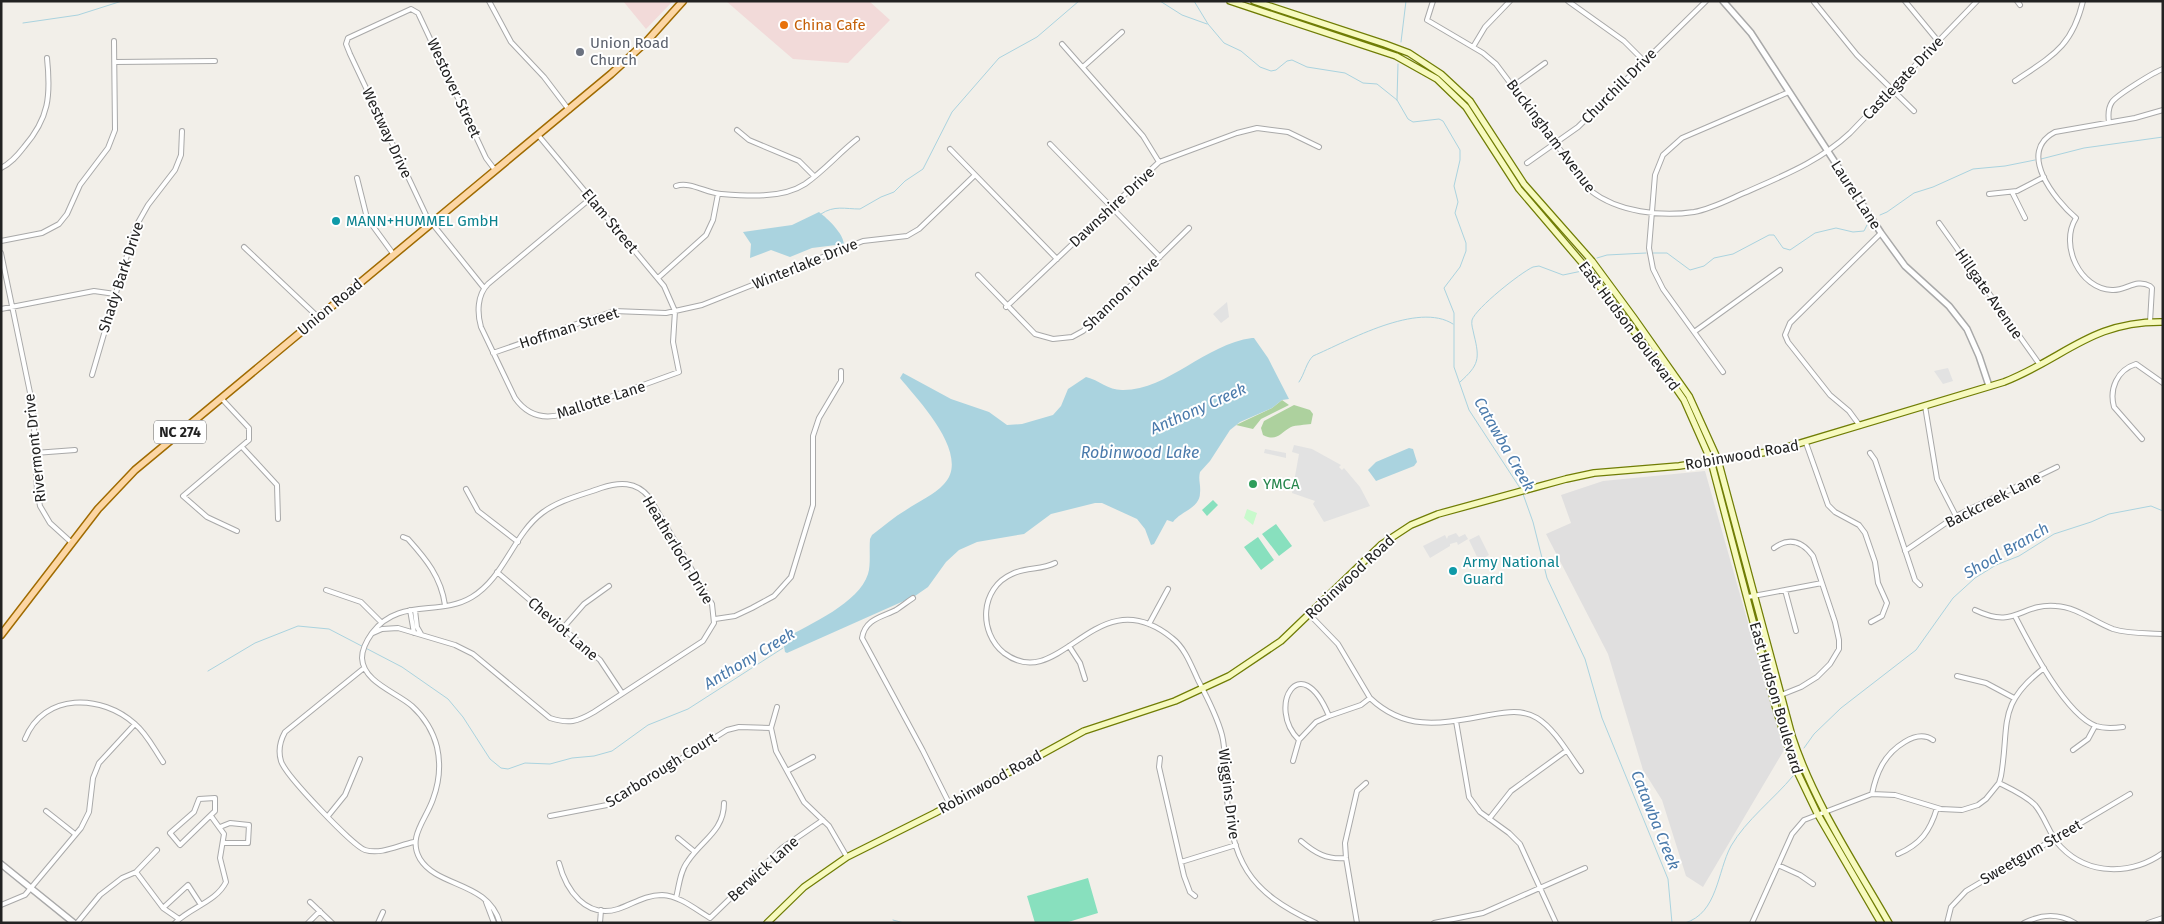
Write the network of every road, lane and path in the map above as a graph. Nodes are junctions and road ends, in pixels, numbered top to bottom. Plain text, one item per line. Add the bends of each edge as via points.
1 (489, 1) edge
2 (683, 1) edge
3 (1230, 1) edge
4 (1254, 1) edge
5 (1433, 1) edge
6 (1510, 1) edge
7 (1568, 1) edge
8 (1706, 1) edge
9 (1723, 1) edge
10 (1906, 1) edge
11 (1977, 1) edge
12 (2083, 1) edge
13 (1814, 2) edge
14 (411, 9) joint
15 (1122, 32) dead end
16 (114, 41) dead end
17 (1938, 41) junction
18 (1062, 44) dead end
19 (1473, 47) junction
20 (47, 58) dead end
21 (215, 60) dead end
22 (1643, 60) junction
23 (115, 62) junction
24 (1545, 63) dead end
25 (1083, 67) junction
26 (2163, 68) edge
27 (2015, 81) dead end
28 (1513, 86) junction
29 (1892, 90) junction
30 (1789, 92) junction
31 (569, 110) junction
32 (2163, 110) edge
33 (1914, 111) dead end
34 (2109, 122) junction
35 (738, 130) dead end
36 (182, 131) dead end
37 (537, 135) junction
38 (857, 139) dead end
39 (1050, 144) dead end
40 (1555, 145) junction
41 (1319, 148) dead end
42 (950, 149) dead end
43 (1828, 153) junction
44 (1159, 162) junction
45 (1527, 163) dead end
46 (1, 168) edge
47 (495, 170) junction
48 (975, 175) junction
49 (814, 176) junction
50 (2044, 177) junction
51 (357, 178) dead end
52 (676, 186) dead end
53 (2012, 192) junction
54 (718, 194) junction
55 (1989, 194) dead end
56 (591, 198) junction
57 (1110, 207) junction
58 (1651, 211) junction
59 (2025, 218) dead end
60 (431, 223) junction
61 (1939, 223) dead end
62 (1189, 228) dead end
63 (1881, 233) junction
64 (1, 241) edge
65 (244, 246) dead end
66 (1, 253) edge
67 (394, 255) junction
68 (1160, 257) junction
69 (1057, 259) junction
70 (1780, 270) dead end
71 (978, 276) dead end
72 (658, 278) junction
73 (484, 288) junction
74 (115, 294) junction
75 (12, 307) junction
76 (1006, 307) junction
77 (1, 309) edge
78 (675, 310) junction
79 (318, 317) junction
80 (2150, 322) junction
81 (2163, 322) edge
82 (1694, 332) junction
83 (493, 353) junction
84 (2040, 365) junction
85 (841, 371) dead end
86 (1722, 372) dead end
87 (92, 375) dead end
88 (2163, 383) edge
89 (1988, 386) junction
90 (221, 398) junction
91 (1925, 406) junction
92 (1860, 426) junction
93 (2142, 439) dead end
94 (1806, 443) junction
95 (242, 448) junction
96 (75, 450) dead end
97 (35, 453) junction
98 (1870, 453) dead end
99 (1718, 460) junction
100 (1711, 461) junction
101 (2057, 467) dead end
102 (466, 489) dead end
103 (1956, 516) junction
104 (278, 519) dead end
105 (236, 531) dead end
106 (403, 537) dead end
107 (518, 542) junction
108 (72, 543) junction
109 (1774, 548) dead end
110 (1905, 551) junction
111 (1056, 563) dead end
112 (496, 572) junction
113 (1822, 583) junction
114 (609, 586) dead end
115 (1920, 586) dead end
116 (1168, 589) dead end
117 (326, 590) dead end
118 (1784, 590) junction
119 (1751, 596) junction
120 (912, 598) dead end
121 (445, 605) junction
122 (412, 610) junction
123 (1975, 610) dead end
124 (1310, 615) junction
125 (2016, 616) junction
126 (714, 619) junction
127 (382, 622) junction
128 (1871, 622) dead end
129 (1149, 624) junction
130 (563, 628) junction
131 (1796, 631) dead end
132 (373, 633) junction
133 (414, 633) junction
134 (421, 634) junction
135 (2163, 634) edge
136 (1, 635) edge
137 (1069, 646) junction
138 (364, 668) junction
139 (2044, 668) junction
140 (1957, 676) dead end
141 (1085, 679) dead end
142 (1203, 690) junction
143 (622, 693) junction
144 (1773, 695) junction
145 (1781, 695) junction
146 (1370, 698) junction
147 (2014, 698) junction
148 (776, 707) dead end
149 (1329, 716) junction
150 (1456, 721) junction
151 (136, 724) junction
152 (2096, 726) junction
153 (2123, 727) dead end
154 (771, 728) junction
155 (26, 739) dead end
156 (1299, 740) junction
157 (1933, 740) dead end
158 (2073, 750) dead end
159 (1566, 751) junction
160 (813, 757) dead end
161 (1160, 758) dead end
162 (360, 759) dead end
163 (1293, 760) dead end
164 (163, 762) dead end
165 (787, 771) junction
166 (1581, 772) dead end
167 (1366, 783) dead end
168 (1999, 783) junction
169 (1872, 794) junction
170 (2130, 794) dead end
171 (724, 804) dead end
172 (950, 805) junction
173 (1937, 808) junction
174 (46, 811) dead end
175 (1825, 812) junction
176 (1817, 814) junction
177 (211, 816) junction
178 (328, 816) junction
179 (550, 816) dead end
180 (1489, 819) junction
181 (823, 820) junction
182 (220, 827) junction
183 (75, 834) junction
184 (678, 838) dead end
185 (2054, 839) junction
186 (1301, 841) dead end
187 (414, 842) junction
188 (224, 843) junction
189 (1236, 845) junction
190 (157, 850) dead end
191 (695, 852) junction
192 (2163, 853) edge
193 (1898, 854) dead end
194 (847, 857) junction
195 (1346, 858) junction
196 (1181, 862) junction
197 (559, 863) dead end
198 (1, 864) edge
199 (1778, 865) junction
200 (1585, 868) dead end
201 (136, 872) junction
202 (1813, 884) dead end
203 (31, 888) junction
204 (1540, 888) junction
205 (1195, 896) dead end
206 (676, 898) junction
207 (485, 900) junction
208 (310, 902) dead end
209 (1, 905) edge
210 (201, 905) junction
211 (163, 908) junction
212 (601, 910) junction
213 (320, 911) junction
214 (384, 912) dead end
215 (2163, 918) edge
216 (177, 921) edge
217 (76, 923) edge
218 (308, 923) edge
219 (332, 923) edge
220 (378, 923) edge
221 (494, 923) edge
222 (500, 923) edge
223 (600, 923) edge
224 (767, 923) edge
225 (1316, 923) edge
226 (1357, 923) edge
227 (1434, 923) edge
228 (1556, 923) edge
229 (1752, 923) edge
230 (1880, 923) edge
231 (1889, 923) edge
232 (1947, 923) edge
233 (2024, 923) edge
234 (2075, 923) edge
235 (2148, 923) edge

1 - 31 street via 511,42 544,76
2 - 31 main road, Union Road / NC 274 via 629,58
3 - 100 main road, East Hudson Boulevard via 1396,56 1437,79 1458,99 1519,189 1583,264 1664,371 1684,400
4 - 99 main road, East Hudson Boulevard via 1403,51 1431,66 1456,87 1478,113 1524,184 1592,261 1669,366 1689,396
5 - 19 street, Buckingham Avenue via 1427,20
6 - 19 street
7 - 22 street via 1624,41
8 - 22 street, Churchill Drive
9 - 30 street, Laurel Lane via 1751,33
10 - 17 street
11 - 17 street, Castlegate Drive
12 - 27 street via 2076,27 2067,41
13 - 29 street via 1857,55
14 - 47 street, Westover Street via 421,18 486,158
14 - 60 street, Westway Drive via 350,36 346,42
15 - 25 street
16 - 23 street
17 - 29 street, Castlegate Drive
18 - 25 street
19 - 28 street, Buckingham Avenue via 1496,64
20 - 46 street via 46,114 29,141 12,161
21 - 23 street
22 - 40 street, Churchill Drive via 1590,116
23 - 64 street via 114,134 108,148 80,184 67,214 48,230
24 - 28 street
25 - 44 street via 1143,136
26 - 34 street via 2114,100 2109,108
28 - 40 street, Buckingham Avenue
29 - 33 street
29 - 43 street, Castlegate Drive
30 - 43 street, Laurel Lane
30 - 58 street via 1682,138 1671,146 1658,167
31 - 37 main road, Union Road / NC 274
32 - 34 street
34 - 50 street via 2049,135 2041,145 2038,158
35 - 49 street via 749,140 799,161
36 - 74 street, Shady Bark Drive via 179,162 140,218
37 - 47 main road, Union Road / NC 274
37 - 56 street, Elam Street
38 - 49 street
39 - 57 street
40 - 45 street, Churchill Drive
40 - 58 street, Buckingham Avenue via 1598,197 1628,209
41 - 44 street, Dawnshire Drive via 1288,132 1257,128
42 - 48 street
43 - 58 street, Buckingham Avenue via 1710,208 1683,213
43 - 63 street, Laurel Lane
44 - 57 street, Dawnshire Drive
47 - 60 main road, Union Road / NC 274
48 - 69 street
48 - 78 street, Winterlake Drive via 919,229 907,236 863,241 712,302
49 - 54 street via 800,187 780,193
50 - 53 street
50 - 80 street via 2058,201 2076,218 2071,227 2071,247 2079,271 2106,289 2118,290 2137,283 2150,286
51 - 67 street via 367,218
52 - 54 street via 686,185
53 - 55 street
53 - 59 street
54 - 72 street via 706,235
56 - 72 street, Elam Street
56 - 73 street
57 - 68 street
57 - 69 street, Dawnshire Drive
58 - 82 street via 1649,248 1653,270 1662,289
60 - 67 main road, Union Road / NC 274
60 - 73 street, Westway Drive
61 - 84 street, Hillgate Avenue
62 - 68 street, Shannon Drive
63 - 89 street, Laurel Lane via 1906,266 1949,306 1966,328 1980,356
63 - 92 street via 1790,323 1786,334 1788,342 1810,370
65 - 79 street
66 - 75 street, Rivermont Drive
67 - 79 main road, Union Road / NC 274
68 - 76 street, Shannon Drive via 1072,337 1041,337
69 - 76 street, Dawnshire Drive
70 - 82 street
71 - 76 street, Shannon Drive
72 - 78 street, Elam Street
73 - 83 street, Mallotte Lane via 478,316
74 - 75 street via 94,291
74 - 87 street, Shady Bark Drive
75 - 77 street
75 - 97 street, Rivermont Drive via 33,407
78 - 83 street, Hoffman Street via 653,313 614,310
78 - 83 street, Mallotte Lane via 673,342 678,372 557,416 537,416 519,404
79 - 90 main road, Union Road / NC 274
80 - 81 main road, Robinwood Road
80 - 84 main road, Robinwood Road via 2089,336
82 - 86 street
84 - 89 main road, Robinwood Road via 2017,377
85 - 126 street via 841,381 819,418 813,436 813,505 791,577 774,596 735,616
88 - 93 street via 2136,364 2122,372 2114,384 2114,407
89 - 91 main road, Robinwood Road
90 - 95 street via 250,430 249,440
90 - 108 main road, Union Road / NC 274 via 124,480
91 - 92 main road, Robinwood Road
91 - 103 street via 1937,479
92 - 94 main road, Robinwood Road
94 - 99 main road, Robinwood Road
94 - 128 street via 1826,500 1835,512 1859,525 1868,541 1878,583 1887,603 1882,616
95 - 104 street via 277,485
95 - 105 street via 183,496 207,517
96 - 97 street
97 - 108 street, Rivermont Drive via 42,511
98 - 110 street
99 - 100 main road, Robinwood Road
99 - 119 main road, East Hudson Boulevard
100 - 119 main road, East Hudson Boulevard
100 - 124 main road, Robinwood Road via 1594,472 1438,514 1397,533
101 - 103 street, Backcreek Lane
102 - 107 street via 478,511
103 - 110 street, Backcreek Lane
106 - 121 street via 435,574
107 - 112 street, Heatherloch Drive
107 - 126 street, Heatherloch Drive via 534,520 551,507 616,484 634,486 646,492 653,503 712,604
108 - 136 main road, Union Road / NC 274
109 - 113 street via 1788,541 1806,548 1815,560
110 - 115 street
111 - 137 street via 1003,579 990,596 986,623 999,648 1018,660 1043,660
112 - 121 street, Heatherloch Drive via 474,596
112 - 130 street, Cheviot Lane
113 - 118 street
113 - 145 street via 1837,631 1839,649 1817,677
114 - 130 street via 584,604
116 - 129 street
117 - 127 street via 360,602
118 - 119 street
118 - 131 street
119 - 144 main road, East Hudson Boulevard
119 - 145 main road, East Hudson Boulevard
120 - 172 street via 897,610 870,622 862,638
121 - 122 street, Heatherloch Drive
122 - 127 street, Heatherloch Drive via 400,612
122 - 133 street
122 - 134 street
123 - 125 street via 1998,618
124 - 142 main road, Robinwood Road via 1266,653
124 - 146 street via 1338,644
125 - 135 street via 2039,607 2057,606 2118,630
125 - 139 street
126 - 143 street, Heatherloch Drive via 711,631 703,641
127 - 132 street, Heatherloch Drive
129 - 137 street via 1131,619 1112,621
129 - 142 street, Wiggins Drive via 1179,645
130 - 143 street, Cheviot Lane via 600,660
132 - 133 street, Heatherloch Drive via 392,628
132 - 138 street, Heatherloch Drive via 362,654
133 - 134 street, Heatherloch Drive
134 - 143 street, Heatherloch Drive via 473,654 550,718 566,722 582,719
137 - 141 street
138 - 178 street via 293,724 280,743 283,768
138 - 187 street via 371,677 419,713 437,748 439,770 436,791
139 - 147 street via 2022,686
139 - 152 street via 2075,711
140 - 147 street via 1986,683
142 - 172 main road, Robinwood Road via 1084,731
142 - 189 street, Wiggins Drive via 1222,736 1227,796
144 - 145 main road
144 - 176 main road, East Hudson Boulevard via 1794,764
145 - 175 main road, East Hudson Boulevard via 1796,748
146 - 149 street via 1361,705
146 - 150 street via 1389,714 1409,721 1431,724
147 - 168 street via 2006,719
148 - 154 street
149 - 156 street via 1316,722
149 - 156 street via 1322,698 1313,687 1305,684 1296,686 1284,704 1291,728
150 - 159 street via 1509,712 1526,714 1543,722
150 - 180 street via 1469,797
151 - 155 street via 104,706 70,702 43,714 32,725
151 - 164 street
151 - 183 street via 99,764 93,778 89,812
152 - 153 street
152 - 158 street via 2088,738
154 - 165 street via 772,743
154 - 179 street, Scarborough Court via 727,730 607,805
156 - 163 street
157 - 169 street via 1925,736 1916,738 1894,750 1878,772
159 - 166 street
159 - 180 street via 1511,791
160 - 165 street
161 - 196 street via 1159,767
162 - 178 street via 342,801
165 - 181 street via 804,802
167 - 195 street via 1359,786 1355,798 1348,826
168 - 173 street via 1986,799 1971,808 1954,811
168 - 185 street via 2035,806
169 - 173 street via 1902,796
169 - 175 street
170 - 185 street, Sweetgum Street
171 - 191 street via 720,824
172 - 194 main road, Robinwood Road
173 - 193 street via 1924,837
174 - 183 street
175 - 176 street
175 - 231 main road, East Hudson Boulevard
176 - 199 street via 1797,826
176 - 230 main road, East Hudson Boulevard
177 - 177 street via 215,811 215,798 199,799 194,812 170,833 180,845
177 - 182 street
178 - 187 street via 354,844 366,850 380,851
180 - 204 street via 1520,844
181 - 194 street
181 - 206 street, Berwick Lane via 782,848 710,918
182 - 188 street
182 - 188 street via 230,823 249,825 248,843
183 - 203 street
184 - 191 street
185 - 192 street via 2070,855 2096,868 2135,868
185 - 232 street, Sweetgum Street via 1966,890 1951,907
186 - 195 street via 1322,856 1335,860
187 - 207 street via 420,859 429,869
188 - 210 street via 220,858 226,882 216,896
189 - 196 street
189 - 225 street, Wiggins Drive via 1241,862 1254,882 1274,900
190 - 201 street
191 - 206 street via 683,868
194 - 224 main road, Robinwood Road via 804,886
195 - 226 street
196 - 205 street via 1190,892
197 - 212 street via 565,883 573,895
198 - 203 street
199 - 202 street
199 - 229 street
200 - 204 street
201 - 211 street
201 - 217 street via 100,895
203 - 209 street via 25,895
203 - 217 street
204 - 227 street via 1483,913
204 - 228 street
206 - 212 street, Berwick Lane via 648,896 615,910
207 - 221 street
207 - 222 street via 495,909
208 - 213 street
210 - 211 street via 188,885
210 - 216 street
211 - 216 street
212 - 223 street
213 - 218 street
213 - 219 street
214 - 220 street
215 - 235 street
233 - 234 street via 2048,915

